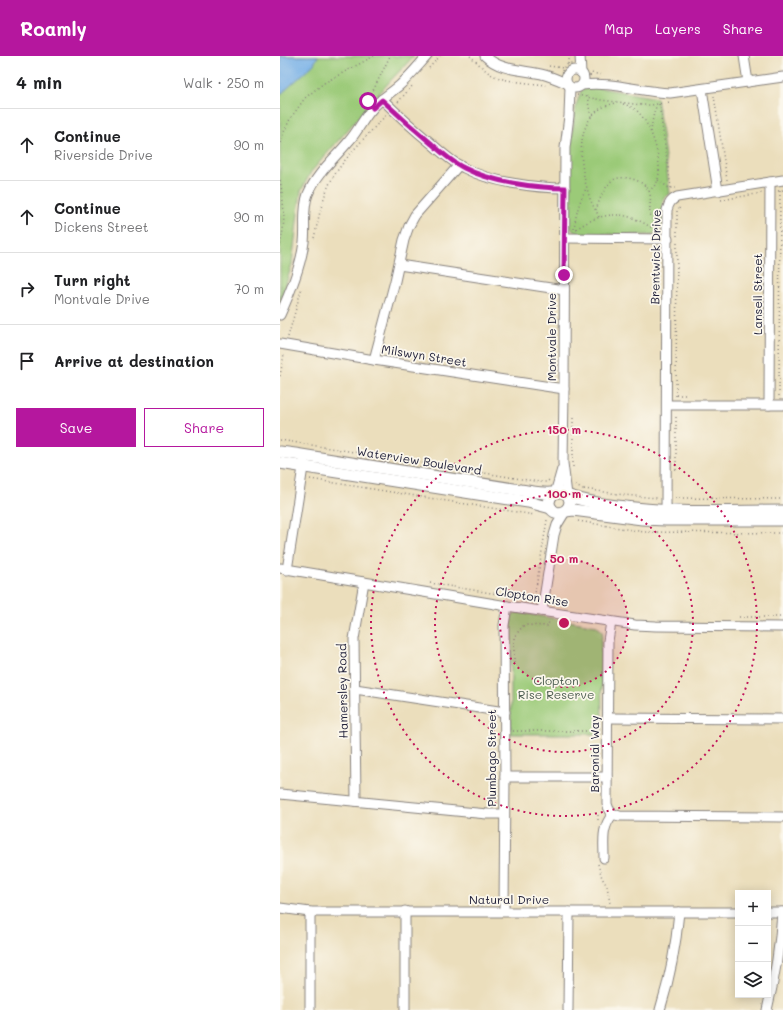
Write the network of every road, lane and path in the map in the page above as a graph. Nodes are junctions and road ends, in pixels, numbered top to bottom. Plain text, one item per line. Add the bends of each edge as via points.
1 (374, 56) edge
2 (390, 56) edge
3 (427, 56) edge
4 (440, 56) edge
5 (485, 56) edge
6 (570, 56) edge
7 (579, 56) edge
8 (744, 56) edge
9 (430, 67) dead end
10 (569, 69) junction
11 (545, 75) junction
12 (783, 77) edge
13 (604, 80) junction
14 (748, 82) junction
15 (579, 83) junction
16 (414, 85) dead end
17 (702, 89) junction
18 (714, 96) dead end
19 (587, 97) junction
20 (382, 100) junction
21 (618, 102) junction
22 (659, 104) junction
23 (373, 108) junction
24 (392, 109) junction
25 (591, 117) junction
26 (651, 133) junction
27 (280, 144) edge
28 (459, 165) junction
29 (280, 180) edge
30 (658, 180) junction
31 (727, 180) dead end
32 (783, 180) edge
33 (770, 182) junction
34 (587, 187) junction
35 (565, 188) junction
36 (649, 191) junction
37 (782, 191) edge
38 (770, 193) junction
39 (718, 196) junction
40 (681, 206) dead end
41 (596, 211) junction
42 (600, 217) junction
43 (565, 238) junction
44 (668, 238) junction
45 (313, 241) dead end
46 (280, 245) edge
47 (399, 265) junction
48 (302, 287) dead end
49 (564, 290) junction
50 (280, 315) edge
51 (283, 344) edge
52 (374, 360) junction
53 (280, 376) edge
54 (564, 389) junction
55 (779, 396) dead end
56 (667, 405) junction
57 (676, 405) junction
58 (769, 405) junction
59 (783, 405) edge
60 (573, 415) dead end
61 (280, 440) edge
62 (280, 452) edge
63 (280, 463) edge
64 (563, 463) junction
65 (303, 466) junction
66 (573, 469) dead end
67 (676, 475) dead end
68 (423, 480) junction
69 (583, 489) dead end
70 (556, 490) junction
71 (568, 496) junction
72 (666, 499) junction
73 (783, 499) edge
74 (551, 509) junction
75 (565, 511) junction
76 (783, 511) edge
77 (537, 515) dead end
78 (666, 516) junction
79 (546, 520) dead end
80 (783, 520) edge
81 (554, 535) junction
82 (283, 569) edge
83 (364, 582) junction
84 (534, 600) dead end
85 (552, 603) dead end
86 (507, 606) junction
87 (546, 612) junction
88 (611, 622) junction
89 (783, 627) edge
90 (514, 669) dead end
91 (355, 689) junction
92 (505, 712) junction
93 (607, 718) junction
94 (783, 719) edge
95 (505, 731) junction
96 (598, 731) dead end
97 (505, 777) junction
98 (607, 777) junction
99 (280, 794) edge
100 (356, 801) junction
101 (504, 814) junction
102 (613, 814) junction
103 (783, 817) edge
104 (604, 858) dead end
105 (280, 908) edge
106 (405, 911) junction
107 (504, 911) junction
108 (310, 912) junction
109 (569, 912) junction
110 (680, 912) junction
111 (735, 912) edge
112 (771, 912) edge
113 (783, 912) edge
114 (310, 1010) edge
115 (405, 1010) edge
116 (568, 1010) edge
117 (660, 1010) edge
118 (767, 1010) edge

1 - 27 path via 329,80 305,98 290,119
2 - 23 path via 368,99
3 - 20 street
4 - 9 path
5 - 11 street via 500,66
6 - 10 path
7 - 10 street, Montvale Drive
7 - 15 street, Montvale Drive
8 - 14 street
10 - 11 street
10 - 15 street via 576,70
10 - 15 street, Montvale Drive via 566,78
11 - 15 street
12 - 14 street
13 - 15 street
13 - 15 path via 591,72
13 - 17 street via 663,93
14 - 17 street
15 - 19 path
15 - 19 path
15 - 35 street, Montvale Drive via 569,116 565,148
16 - 24 path
17 - 39 street
18 - 31 path
19 - 21 path
19 - 25 path
20 - 23 street
20 - 24 street
21 - 22 path
21 - 25 path via 605,105
21 - 26 path via 634,108 646,121
22 - 26 path via 655,109
22 - 30 path via 671,188
23 - 50 street via 350,141 321,173 308,194 304,214 304,244 290,292
24 - 28 street
24 - 45 path via 349,156 328,186
25 - 34 path via 581,144
26 - 30 path via 659,164
28 - 35 street via 474,173 507,182
28 - 47 street via 415,215 404,240
29 - 46 path via 284,209
30 - 36 path
32 - 33 street, Brentwick Drive
33 - 38 street, Lansell Street
33 - 39 street, Brentwick Drive
34 - 41 path
34 - 42 path via 579,204 574,230
35 - 43 street, Montvale Drive
36 - 41 path via 640,182 631,178 617,178 604,191
36 - 42 path via 651,215 658,232 634,218 616,215
37 - 38 path
37 - 55 path
38 - 39 path
38 - 58 street, Lansell Street
39 - 44 street, Brentwick Drive via 677,197 671,201 667,210
40 - 57 path via 677,211
41 - 42 path
43 - 44 street
43 - 49 street, Montvale Drive
44 - 56 street, Brentwick Drive
47 - 49 street
47 - 52 street
48 - 51 path
49 - 54 street, Montvale Drive
51 - 52 street, Milswyn Street
51 - 53 path
52 - 54 street, Milswyn Street
54 - 64 street, Montvale Drive
56 - 57 street
56 - 72 street, Brentwick Drive
57 - 58 street
57 - 67 path
58 - 59 street
60 - 66 path
61 - 70 path via 540,482 550,480
62 - 65 street, Waterview Boulevard
63 - 65 street, Waterview Boulevard
64 - 70 street, Montvale Drive
64 - 71 street, Montvale Drive
65 - 68 street, Waterview Boulevard
65 - 77 path
65 - 82 street
68 - 70 street, Waterview Boulevard via 539,493
68 - 74 street, Waterview Boulevard
69 - 72 path
70 - 71 street
70 - 74 street via 549,500
71 - 75 street via 570,504
71 - 78 street
72 - 73 path
72 - 78 street, Brentwick Drive
74 - 75 street via 558,513
74 - 81 street
75 - 78 street via 642,519
75 - 81 street
76 - 78 street
78 - 80 street
79 - 84 path
81 - 87 street
82 - 83 street, Clopton Rise
83 - 86 street, Clopton Rise
83 - 91 street, Hamersley Road via 354,639
85 - 87 path
86 - 87 street, Clopton Rise
86 - 92 street, Plumbago Street via 504,625
87 - 88 street, Clopton Rise
87 - 90 path via 548,626 525,625 515,635
88 - 89 street, Clopton Rise via 656,626
88 - 93 street, Baronial Way via 608,641
91 - 92 street
91 - 100 street, Hamersley Road
92 - 95 street, Plumbago Street
93 - 94 street
93 - 98 street, Baronial Way
95 - 96 path
95 - 97 street, Plumbago Street
97 - 98 street
97 - 101 street, Plumbago Street
98 - 102 street, Baronial Way via 607,804
99 - 100 street
100 - 101 street
101 - 107 street, Plumbago Street
102 - 103 street
102 - 104 street via 605,826
105 - 108 street, Natural Drive
106 - 107 street, Natural Drive
106 - 108 street, Natural Drive
106 - 115 street
107 - 109 street, Natural Drive
108 - 114 street
109 - 110 street, Natural Drive
109 - 116 street
110 - 111 street, Natural Drive
110 - 117 street via 669,980
112 - 113 street
113 - 118 street via 778,958

